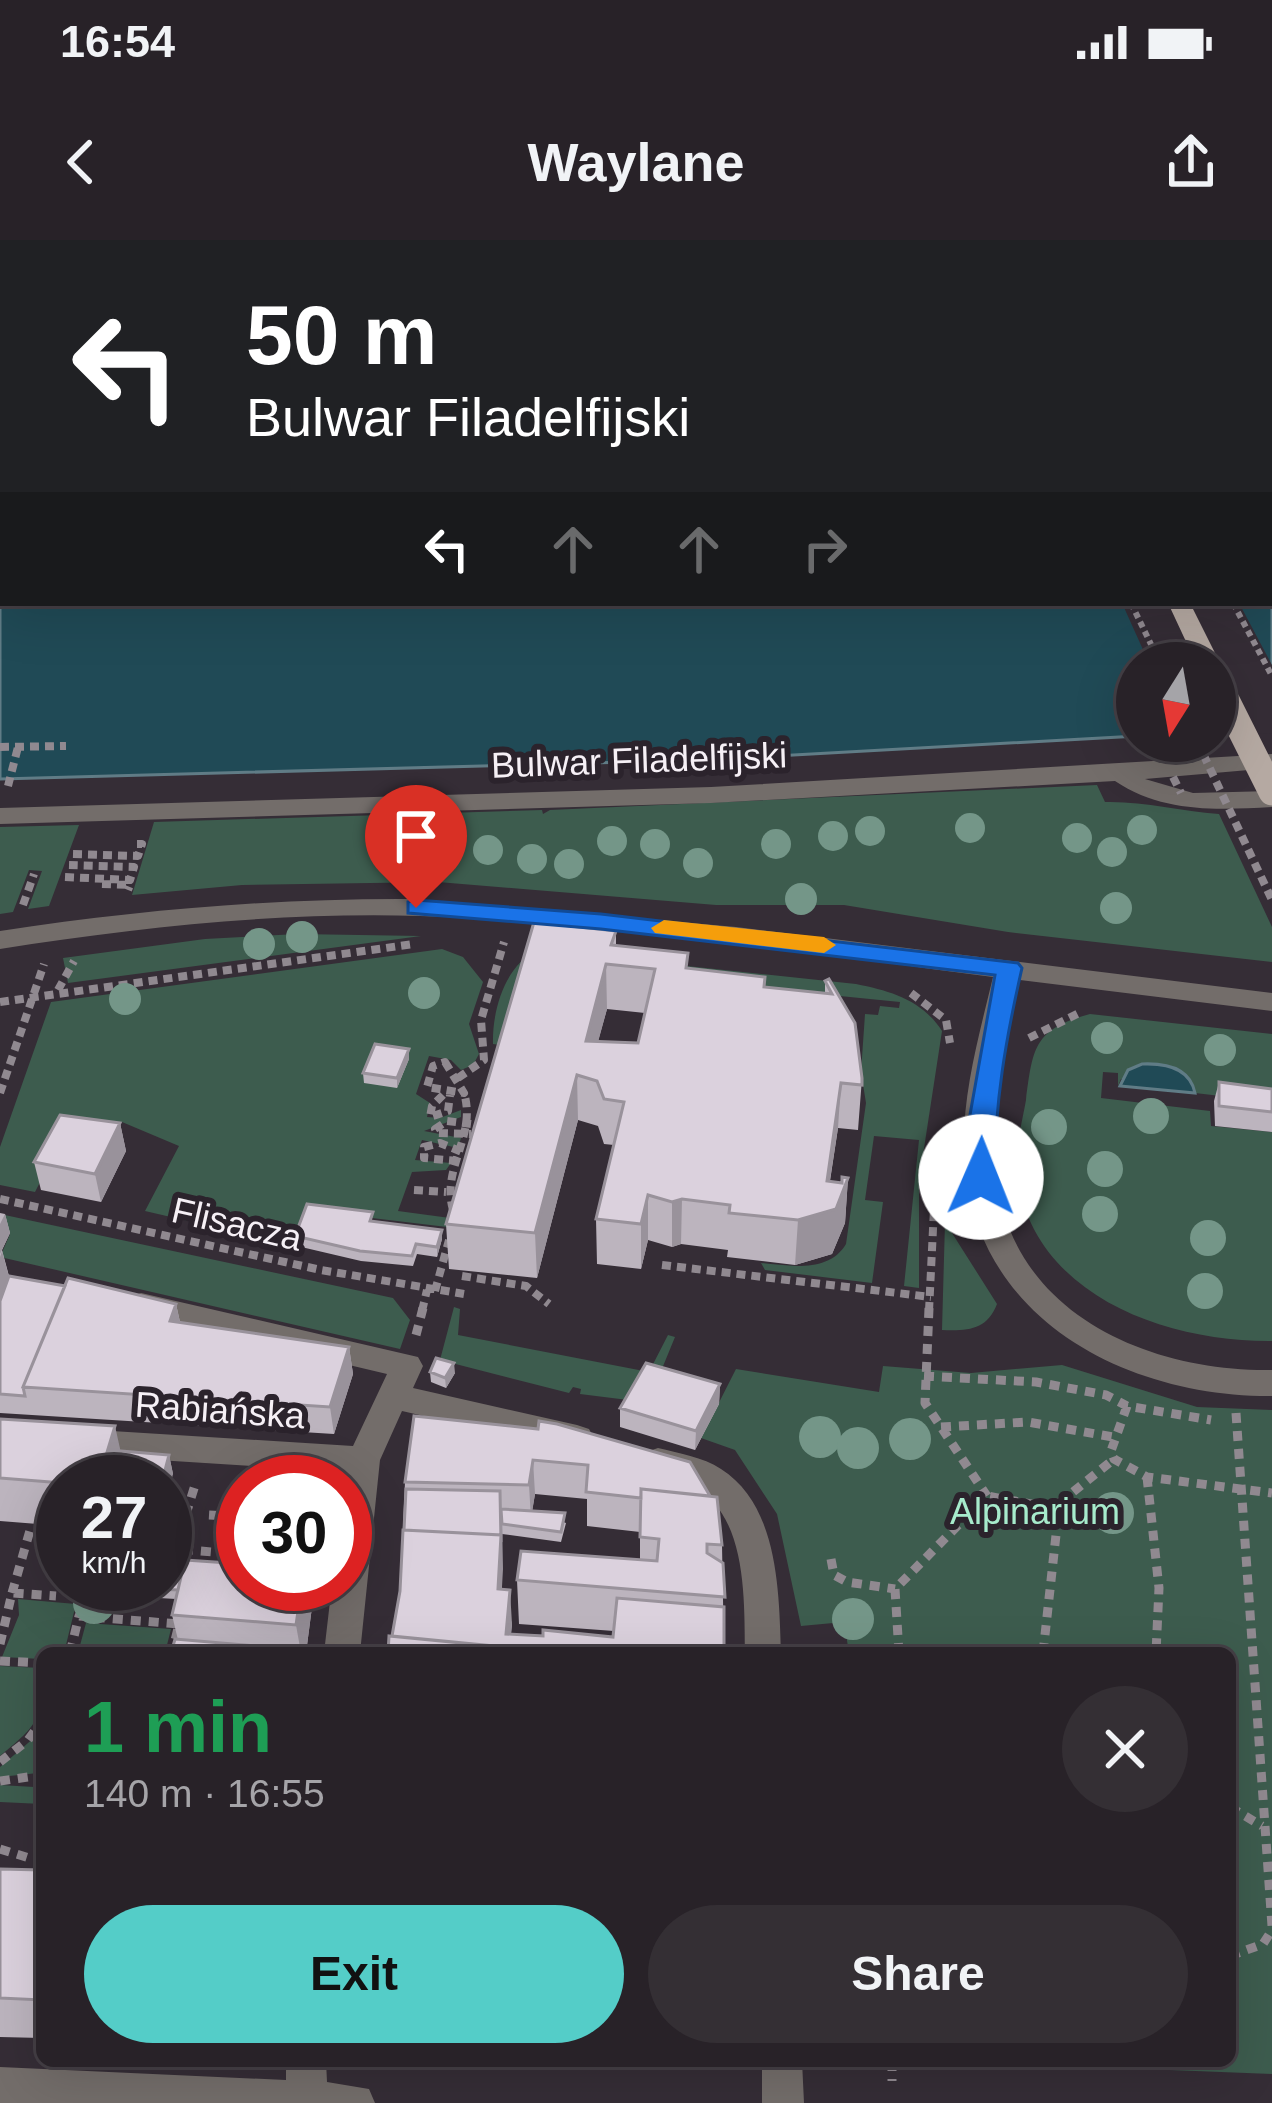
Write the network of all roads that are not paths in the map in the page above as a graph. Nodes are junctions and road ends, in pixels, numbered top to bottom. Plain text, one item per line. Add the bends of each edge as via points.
1 (1180, 606) edge
2 (1198, 642) edge
3 (1236, 720) edge
4 (1272, 761) edge
5 (1120, 773) junction
6 (1272, 795) edge
7 (0, 816) edge
8 (0, 940) edge
9 (1010, 968) junction
10 (1272, 1002) edge
11 (108, 1298) edge
12 (405, 1371) junction
13 (1272, 1382) edge
14 (0, 1437) edge
15 (284, 1455) edge
16 (365, 1455) edge
17 (347, 1611) edge
18 (343, 1647) edge
19 (762, 1647) edge
20 (782, 2067) edge
21 (0, 2087) edge
22 (307, 2088) edge
23 (354, 2103) edge
24 (783, 2103) edge

1 - 2 main road
3 - 6 main road, bridge
4 - 5 street, Bulwar Filadelfijski
5 - 6 street via 1170,801
5 - 7 street, Bulwar Filadelfijski via 711,795
8 - 9 street via 192,915 416,908
9 - 10 street
9 - 13 street via 981,1126 981,1177 996,1235 1054,1316 1094,1343 1162,1371
11 - 12 street
12 - 16 street
12 - 19 street via 691,1471 724,1490 752,1550
14 - 15 street, Rabiańska
17 - 18 street
20 - 24 street
21 - 22 street
22 - 23 street

